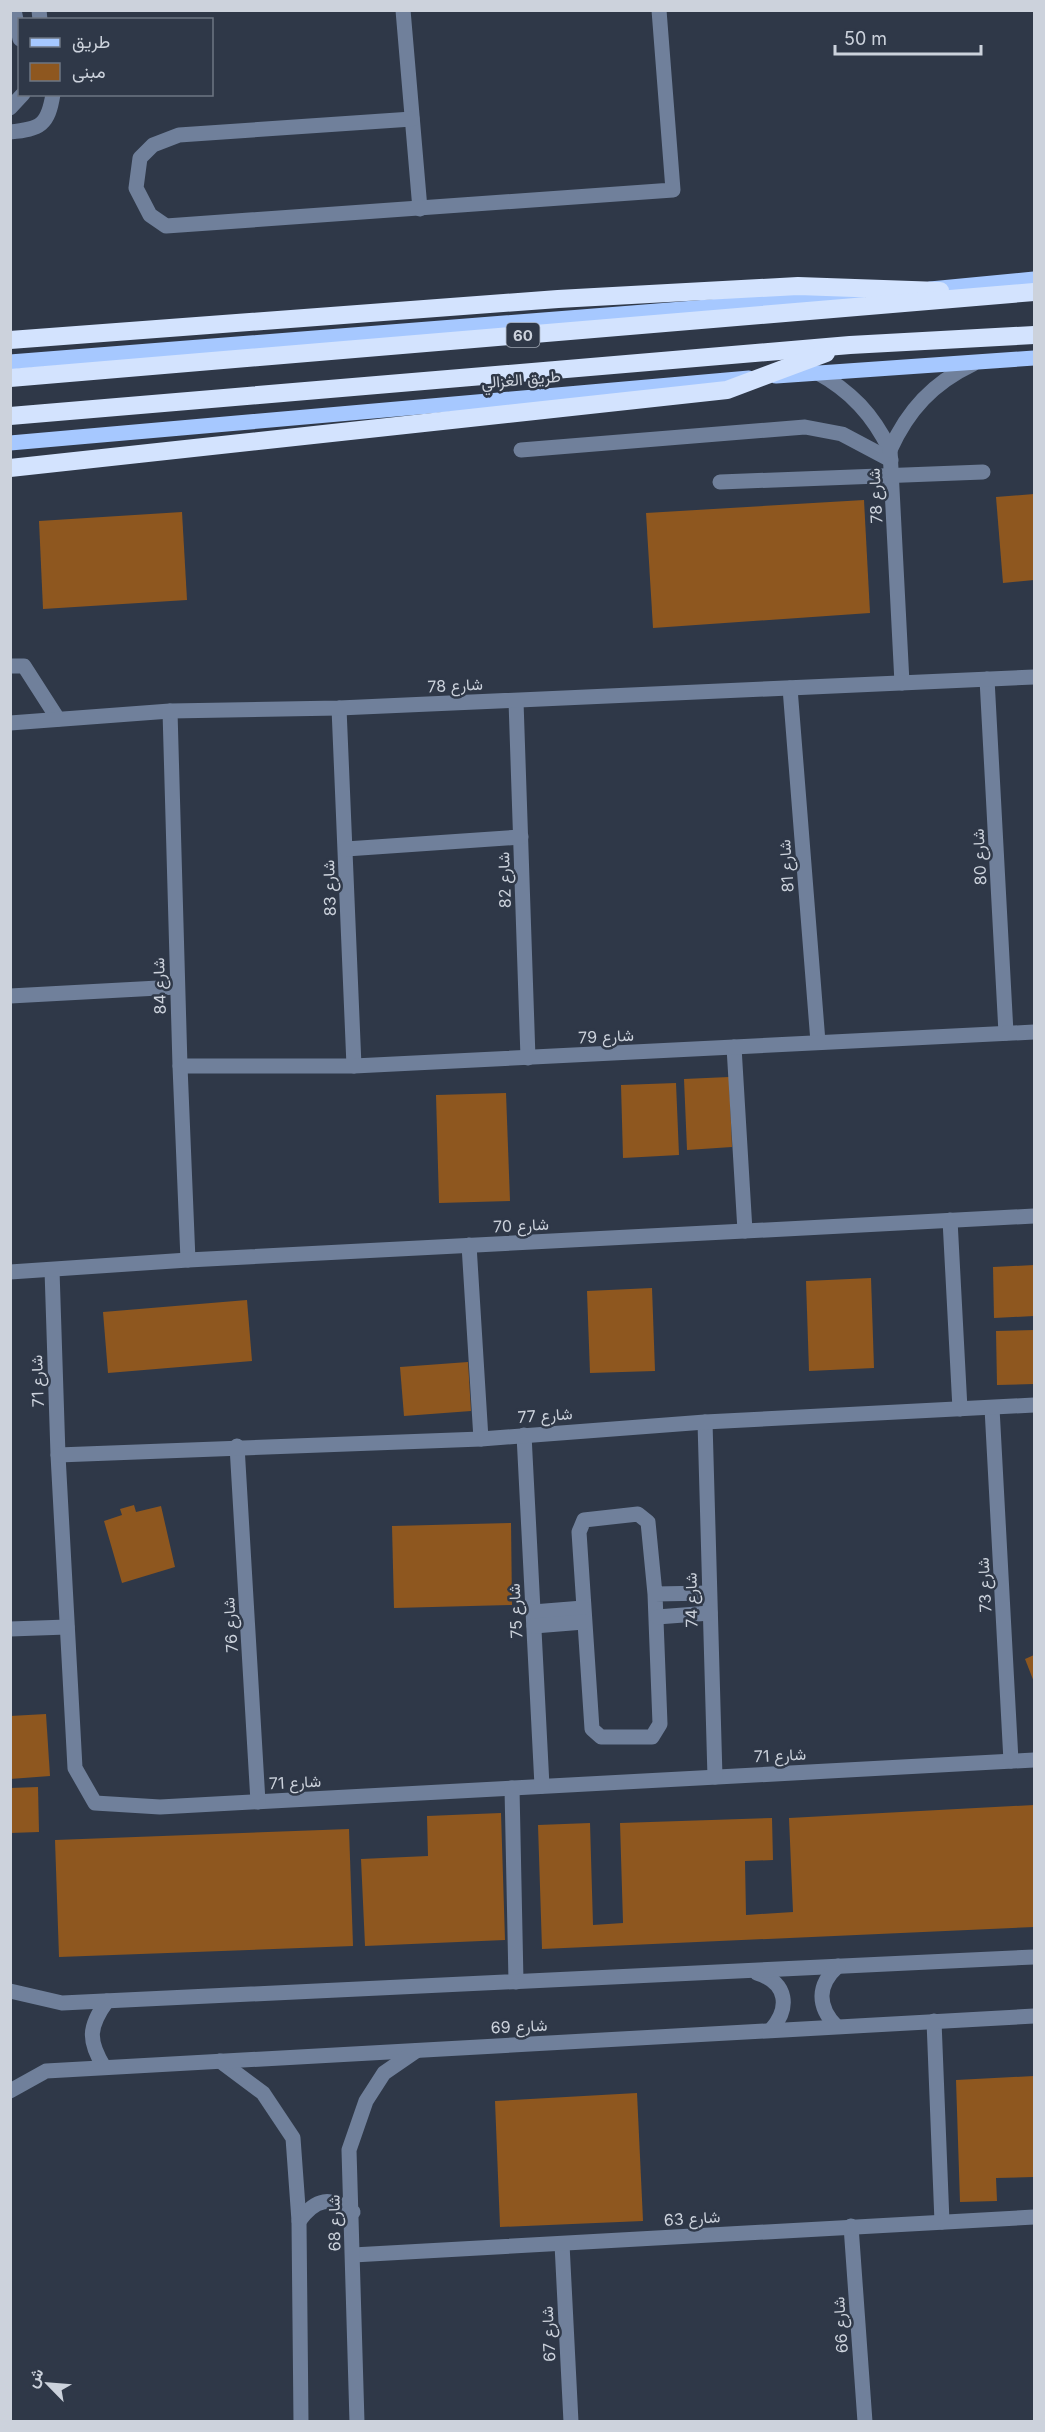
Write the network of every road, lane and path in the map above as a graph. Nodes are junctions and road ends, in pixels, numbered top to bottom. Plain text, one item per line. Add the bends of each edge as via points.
1 (14, 10) edge
2 (403, 10) edge
3 (659, 10) edge
4 (18, 29) edge
5 (21, 96) edge
6 (53, 96) edge
7 (10, 108) edge
8 (412, 118) junction
9 (10, 132) edge
10 (420, 210) junction
11 (1035, 279) edge
12 (1035, 292) edge
13 (1002, 296) junction
14 (1035, 335) edge
15 (10, 340) edge
16 (850, 345) junction
17 (1035, 358) edge
18 (10, 362) edge
19 (973, 364) junction
20 (816, 372) junction
21 (10, 378) edge
22 (10, 416) edge
23 (10, 443) edge
24 (521, 450) dead end
25 (891, 462) junction
26 (10, 468) edge
27 (983, 472) dead end
28 (720, 482) dead end
29 (10, 666) edge
30 (1035, 677) edge
31 (987, 679) junction
32 (902, 683) junction
33 (790, 688) junction
34 (516, 700) junction
35 (339, 708) junction
36 (170, 711) junction
37 (58, 719) junction
38 (10, 723) edge
39 (521, 837) junction
40 (346, 849) junction
41 (177, 987) junction
42 (10, 996) edge
43 (1035, 1032) edge
44 (1006, 1033) junction
45 (818, 1042) junction
46 (734, 1047) junction
47 (528, 1058) junction
48 (180, 1066) junction
49 (354, 1066) junction
50 (1035, 1216) edge
51 (950, 1220) junction
52 (746, 1231) junction
53 (469, 1245) junction
54 (188, 1260) junction
55 (52, 1270) junction
56 (10, 1272) edge
57 (1035, 1405) edge
58 (992, 1408) junction
59 (960, 1409) junction
60 (705, 1422) junction
61 (524, 1435) junction
62 (481, 1438) junction
63 (237, 1446) junction
64 (58, 1455) junction
65 (709, 1593) junction
66 (655, 1594) junction
67 (710, 1613) junction
68 (584, 1615) junction
69 (657, 1617) junction
70 (533, 1619) junction
71 (67, 1627) junction
72 (10, 1629) edge
73 (1035, 1760) edge
74 (1011, 1761) junction
75 (715, 1777) junction
76 (542, 1786) junction
77 (512, 1788) junction
78 (258, 1802) junction
79 (1035, 1957) edge
80 (838, 1966) junction
81 (754, 1972) junction
82 (516, 1982) junction
83 (10, 1991) edge
84 (107, 2001) junction
85 (1035, 2016) edge
86 (934, 2021) junction
87 (836, 2026) junction
88 (771, 2030) junction
89 (417, 2050) junction
90 (220, 2061) junction
91 (104, 2067) junction
92 (10, 2091) edge
93 (353, 2212) junction
94 (1035, 2217) edge
95 (298, 2221) junction
96 (942, 2222) junction
97 (851, 2226) junction
98 (562, 2244) junction
99 (353, 2255) junction
100 (302, 2421) edge
101 (357, 2421) edge
102 (571, 2421) edge
103 (865, 2421) edge

1 - 4 street
2 - 8 street
3 - 10 street via 673,190
5 - 7 street
6 - 9 street via 50,114 43,124 31,130
8 - 10 street
8 - 10 street via 179,135 153,145 141,158 136,188 150,215 165,226
11 - 18 main road
12 - 13 highway, 60
13 - 15 highway via 798,285
13 - 21 highway, 60
14 - 16 highway, طريق الغزالي / 60
16 - 22 highway, طريق الغزالي / 60
16 - 26 highway via 727,390
17 - 19 main road, طريق الغزالي
19 - 20 main road, طريق الغزالي
19 - 25 street, شارع 78 via 922,398 909,414
20 - 23 main road, طريق الغزالي
20 - 25 street, شارع 78 via 847,392 873,418
24 - 25 street via 805,427 842,434
25 - 27 street
25 - 28 street
25 - 32 street, شارع 78
29 - 37 street via 24,666
30 - 31 street, شارع 78
31 - 32 street, شارع 78
31 - 44 street, شارع 80
32 - 33 street, شارع 78
33 - 34 street, شارع 78
33 - 45 street, شارع 81
34 - 35 street, شارع 78
34 - 39 street, شارع 82
35 - 36 street, شارع 78
35 - 40 street, شارع 83
36 - 37 street, شارع 78
36 - 41 street, شارع 84
37 - 38 street, شارع 78
39 - 40 street
39 - 47 street, شارع 82
40 - 49 street, شارع 83
41 - 42 street
41 - 48 street, شارع 84
43 - 44 street, شارع 79
44 - 45 street, شارع 79
45 - 46 street, شارع 79
46 - 47 street, شارع 79
46 - 52 street
47 - 49 street, شارع 79
48 - 49 street, شارع 79
48 - 54 street, شارع 84
50 - 51 street, شارع 70
51 - 52 street, شارع 70
51 - 59 street
52 - 53 street, شارع 70
53 - 54 street, شارع 70
53 - 62 street
54 - 55 street, شارع 70
55 - 56 street, شارع 70
55 - 64 street, شارع 71
57 - 58 street, شارع 77
58 - 59 street, شارع 77
58 - 74 street, شارع 73
59 - 60 street, شارع 77
60 - 61 street, شارع 77
60 - 65 street, شارع 74
61 - 62 street, شارع 77
61 - 70 street, شارع 75
62 - 63 street, شارع 77
63 - 64 street, شارع 77
63 - 78 street, شارع 76
64 - 71 street, شارع 71
65 - 66 street
65 - 67 street, شارع 74
66 - 68 street via 648,1522 638,1514 584,1521 579,1532
66 - 69 street
67 - 69 street
67 - 75 street, شارع 74
68 - 69 street via 592,1729 602,1737 652,1737 660,1724
68 - 70 street
70 - 76 street, شارع 75
71 - 72 street
71 - 78 street, شارع 71 via 75,1768 95,1803 160,1807
73 - 74 street, شارع 71
74 - 75 street, شارع 71
75 - 76 street, شارع 71
76 - 77 street, شارع 71
77 - 78 street, شارع 71
77 - 82 street
79 - 80 street
80 - 81 street
80 - 87 street via 827,1975 821,2003
81 - 82 street
81 - 88 street via 769,1977 780,1988 784,2003 781,2019
82 - 84 street
83 - 84 street via 62,2003
84 - 91 street via 92,2029 92,2048
85 - 86 street, شارع 69
86 - 87 street, شارع 69
86 - 96 street
87 - 88 street, شارع 69
88 - 89 street, شارع 69
89 - 90 street, شارع 69
89 - 93 street, شارع 68 via 384,2073 366,2101 349,2150
90 - 91 street, شارع 69
90 - 95 street via 263,2093 293,2138
91 - 92 street, شارع 69 via 46,2071
93 - 95 street via 339,2203 323,2201 308,2208
93 - 99 street, شارع 68
94 - 96 street, شارع 63
95 - 100 street
96 - 97 street, شارع 63
97 - 98 street, شارع 63
97 - 103 street, شارع 66
98 - 99 street, شارع 63
98 - 102 street, شارع 67
99 - 101 street, شارع 68

